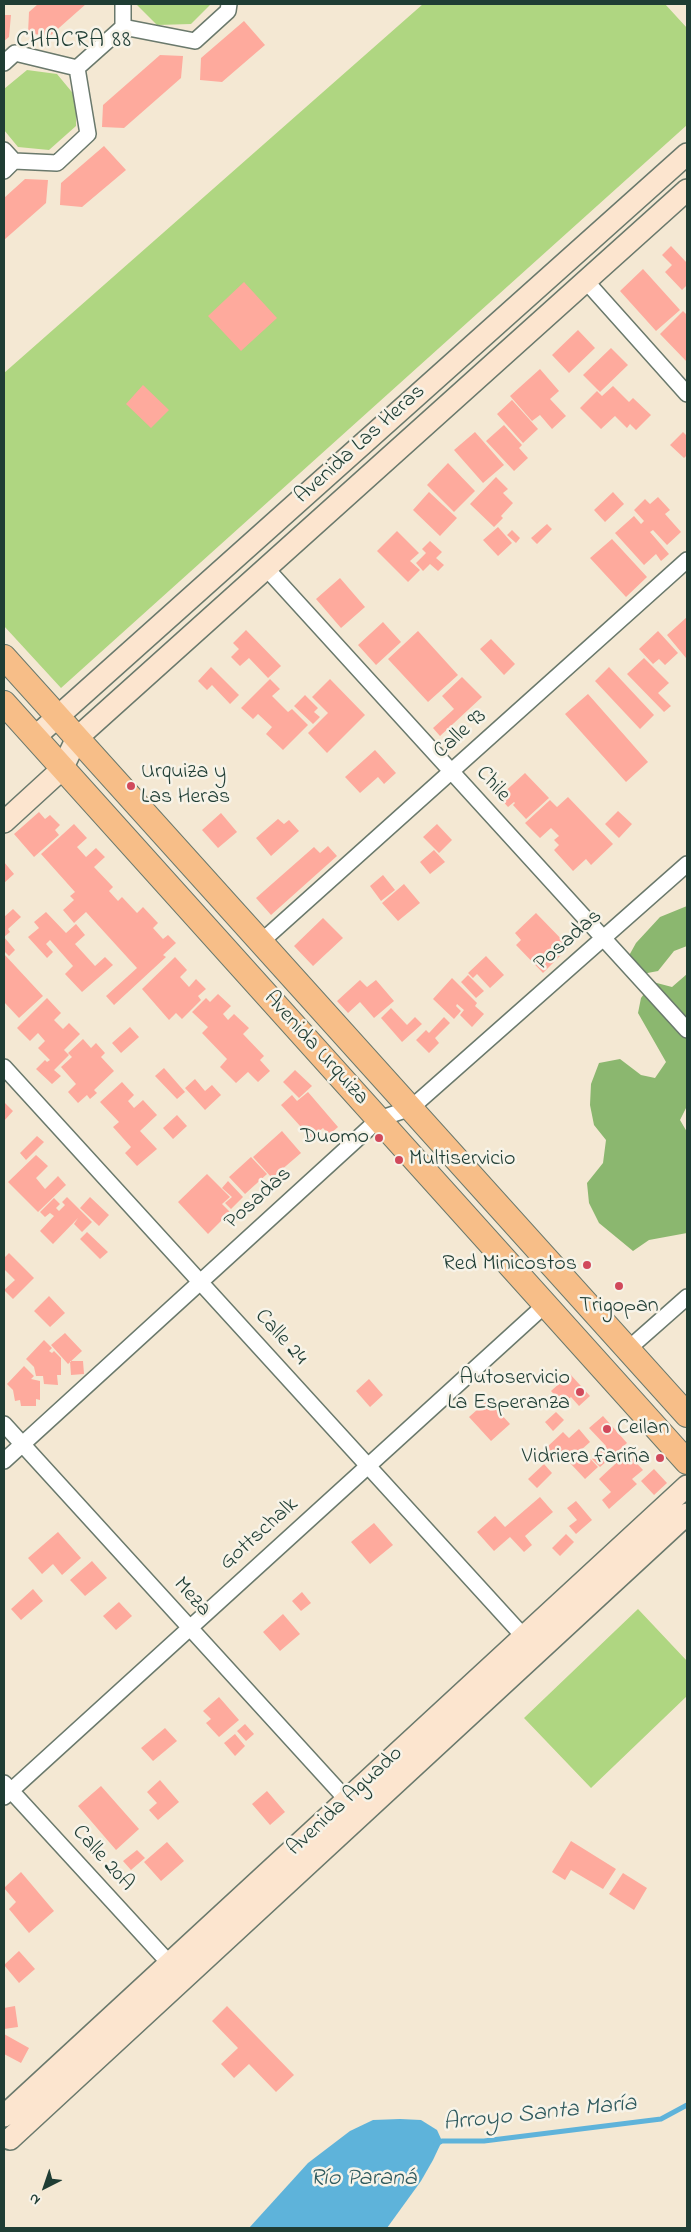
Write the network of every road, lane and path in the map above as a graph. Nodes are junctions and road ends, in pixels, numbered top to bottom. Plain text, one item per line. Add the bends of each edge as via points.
1 (123, 4) edge
2 (229, 4) edge
3 (123, 27) junction
4 (4, 63) edge
5 (77, 68) junction
6 (4, 150) edge
7 (687, 154) edge
8 (9, 166) edge
9 (687, 190) edge
10 (585, 280) junction
11 (687, 394) edge
12 (687, 560) edge
13 (266, 568) junction
14 (4, 656) edge
15 (4, 703) edge
16 (57, 716) junction
17 (35, 737) junction
18 (77, 738) junction
19 (62, 769) junction
20 (451, 771) junction
21 (4, 822) edge
22 (687, 864) edge
23 (604, 939) junction
24 (262, 941) junction
25 (687, 1030) edge
26 (4, 1067) edge
27 (411, 1108) junction
28 (379, 1119) junction
29 (200, 1282) junction
30 (687, 1297) edge
31 (545, 1305) junction
32 (627, 1350) junction
33 (687, 1415) edge
34 (4, 1424) edge
35 (22, 1444) junction
36 (4, 1461) edge
37 (687, 1462) edge
38 (368, 1466) junction
39 (687, 1486) edge
40 (687, 1514) edge
41 (190, 1628) junction
42 (525, 1638) junction
43 (6, 1790) edge
44 (347, 1800) junction
45 (170, 1964) junction
46 (4, 2116) edge
47 (7, 2136) edge

1 - 3 street
2 - 3 street via 228,11 195,41
3 - 5 street
4 - 5 street via 15,53
5 - 8 street via 88,134 57,164
6 - 8 street
7 - 16 street, Avenida Las Heras
9 - 10 street, Avenida Las Heras
10 - 11 street
10 - 13 street, Avenida Las Heras
12 - 20 street, Calle 93
13 - 18 street, Avenida Las Heras
13 - 20 street, Chile
14 - 16 main road, Avenida Urquiza
15 - 17 main road, Avenida Urquiza
16 - 17 street, Avenida Las Heras
16 - 18 main road, Avenida Urquiza
17 - 19 main road, Avenida Urquiza
18 - 19 street, Avenida Las Heras
18 - 24 main road, Avenida Urquiza
19 - 21 street
19 - 28 main road, Avenida Urquiza
20 - 23 street, Chile
20 - 24 street, Calle 93
22 - 23 street, Posadas
23 - 25 street, Chile
23 - 27 street, Posadas
24 - 27 main road, Avenida Urquiza
26 - 29 street, Calle 24
27 - 28 street, Posadas
27 - 32 main road, Avenida Urquiza
28 - 29 street, Posadas
28 - 31 main road, Avenida Urquiza
29 - 35 street, Posadas
29 - 38 street, Calle 24
30 - 32 street
31 - 37 main road, Avenida Urquiza
31 - 38 street, Gottschalk
32 - 33 main road, Avenida Urquiza
34 - 35 street, Meza
35 - 36 street, Posadas
35 - 41 street, Meza
38 - 41 street, Gottschalk
38 - 42 street, Calle 24
39 - 42 street, Avenida Aguado
40 - 47 street, Avenida Aguado
41 - 43 street, Gottschalk
41 - 44 street, Meza
42 - 44 street, Avenida Aguado
43 - 45 street, Calle 20A
44 - 45 street, Avenida Aguado
45 - 46 street, Avenida Aguado

